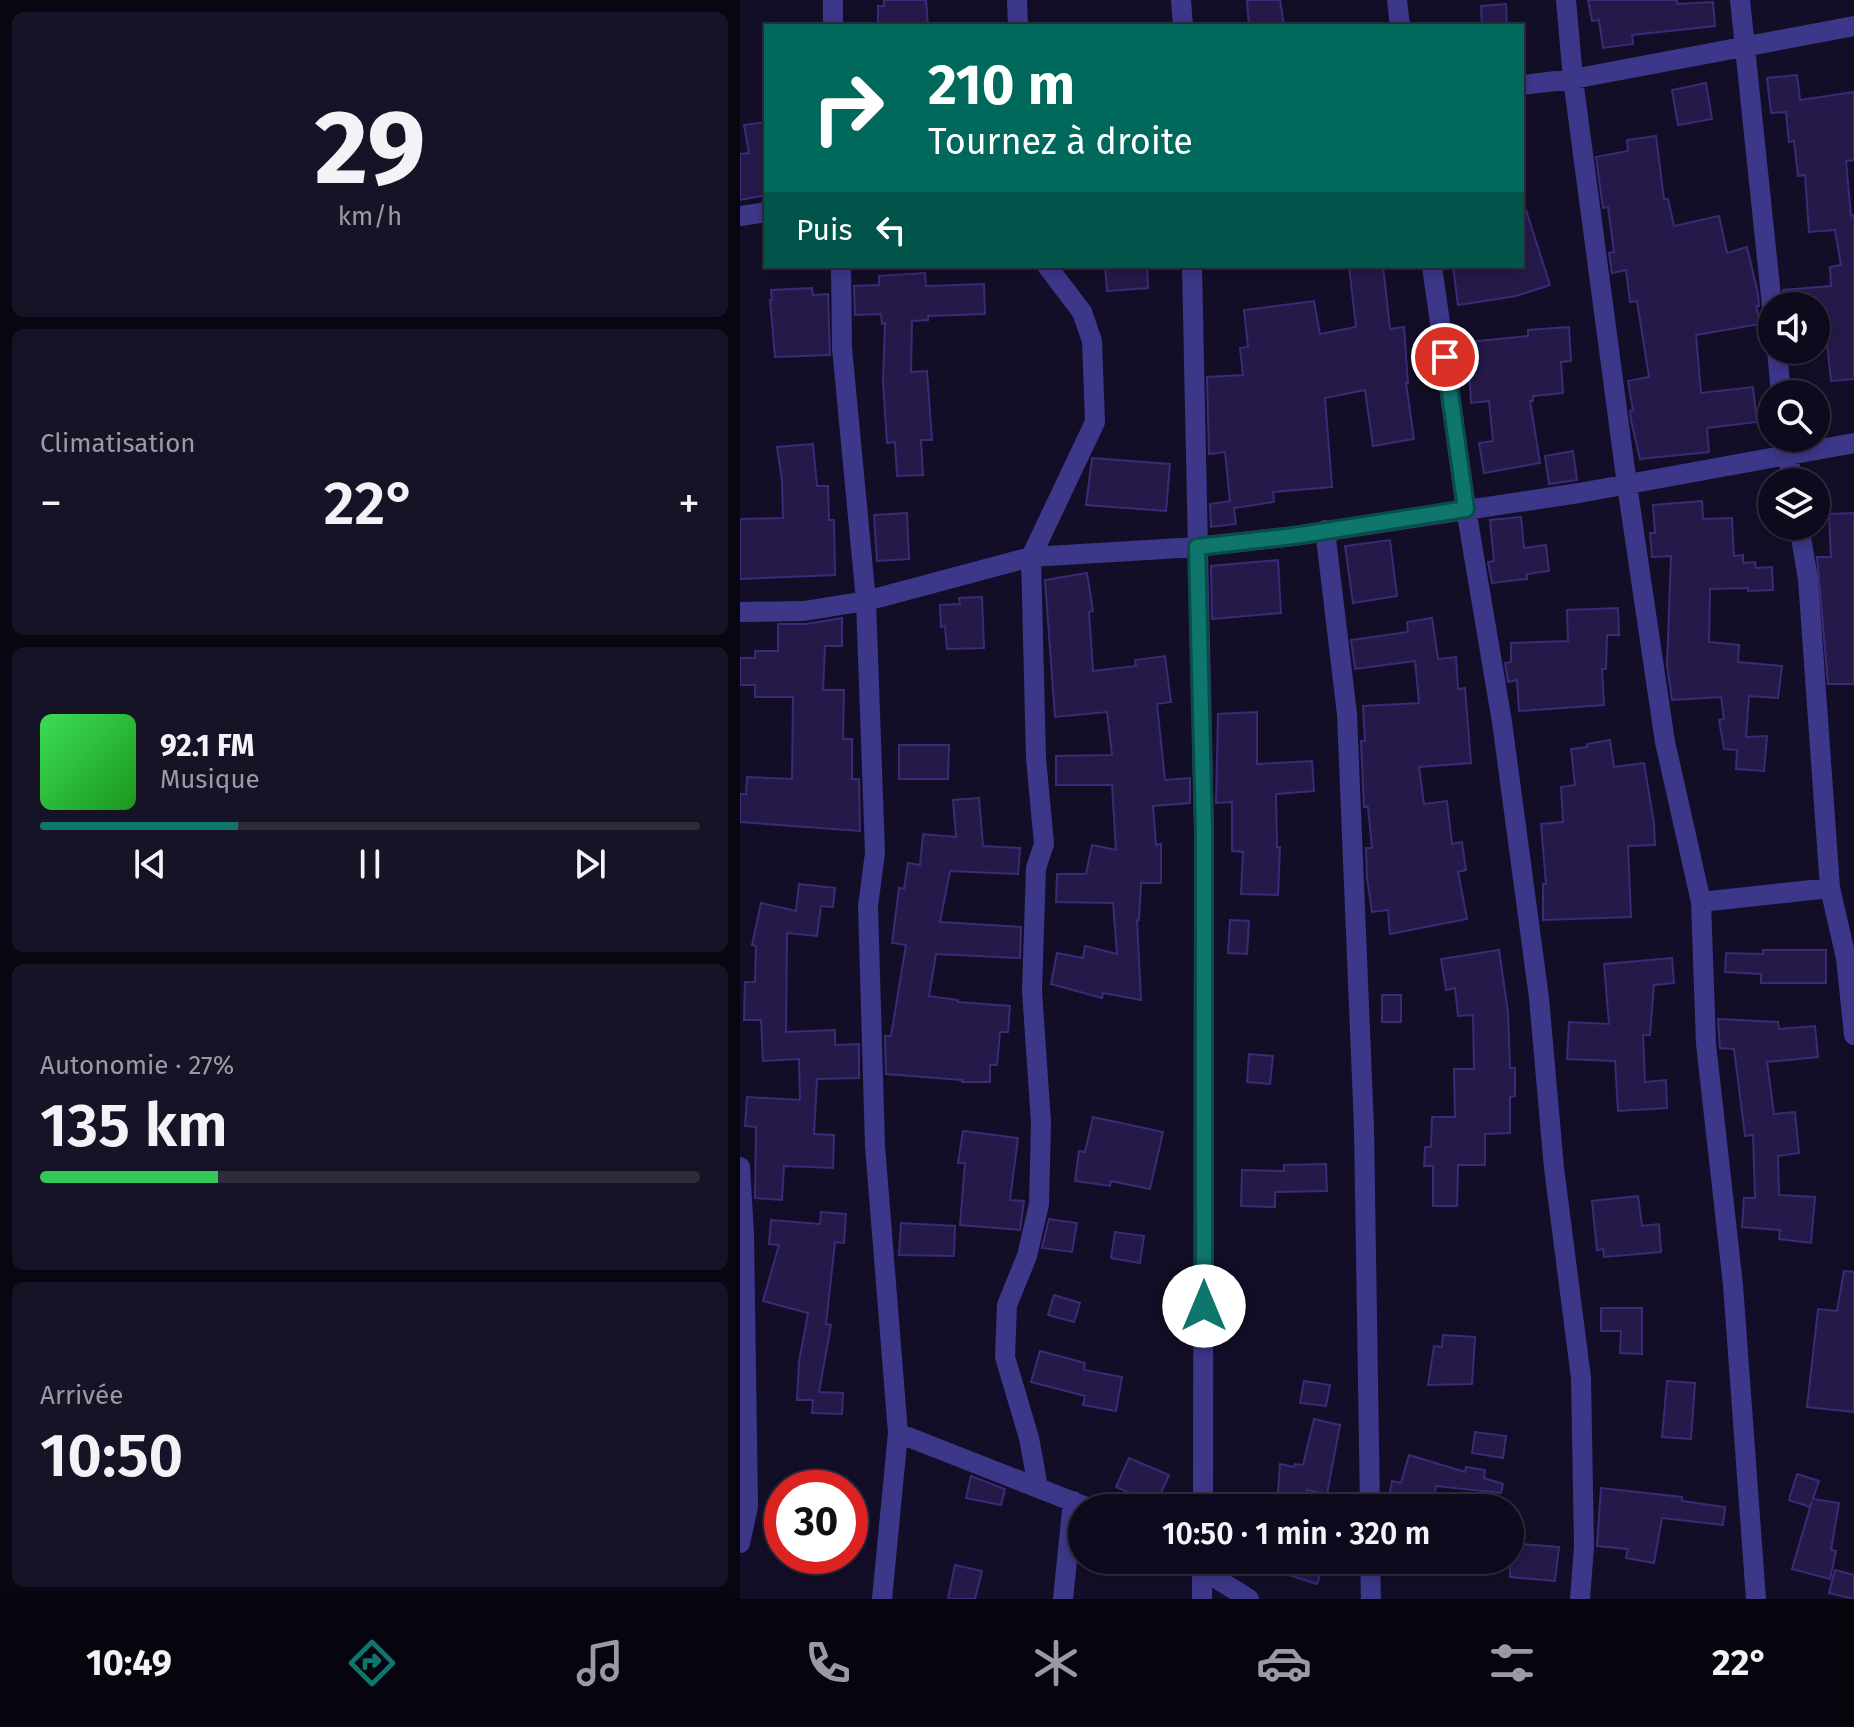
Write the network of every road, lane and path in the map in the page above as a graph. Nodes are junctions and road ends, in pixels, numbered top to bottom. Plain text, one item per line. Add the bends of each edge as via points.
1 (833, 0) edge
2 (1017, 0) edge
3 (1181, 0) edge
4 (1397, 0) edge
5 (1566, 0) edge
6 (1740, 0) edge
7 (833, 24) edge
8 (1018, 24) edge
9 (1183, 24) edge
10 (1400, 24) edge
11 (1854, 26) edge
12 (1746, 46) junction
13 (1573, 79) junction
14 (1524, 85) edge
15 (764, 212) edge
16 (740, 216) edge
17 (841, 268) edge
18 (1049, 268) edge
19 (1192, 268) edge
20 (1432, 268) edge
21 (1771, 292) edge
22 (1854, 443) edge
23 (1830, 444) edge
24 (1762, 452) edge
25 (1627, 485) junction
26 (1466, 509) junction
27 (1325, 530) junction
28 (1801, 540) edge
29 (1197, 547) junction
30 (1031, 557) junction
31 (866, 601) junction
32 (740, 612) edge
33 (1830, 888) junction
34 (1701, 902) junction
35 (1850, 959) edge
36 (1854, 1035) edge
37 (740, 1167) edge
38 (898, 1433) junction
39 (1038, 1487) junction
40 (1203, 1494) edge
41 (1370, 1494) edge
42 (1068, 1499) edge
43 (740, 1543) edge
44 (1068, 1573) edge
45 (1199, 1574) edge
46 (1213, 1574) edge
47 (1370, 1574) edge
48 (882, 1599) edge
49 (1063, 1599) edge
50 (1202, 1599) edge
51 (1249, 1599) edge
52 (1371, 1599) edge
53 (1580, 1599) edge
54 (1756, 1599) edge

1 - 7 street
2 - 8 street
3 - 9 street
4 - 10 street
5 - 13 street
6 - 12 street
11 - 12 street
12 - 13 street
12 - 21 street
13 - 14 street
13 - 25 street
15 - 16 street
17 - 31 street via 842,348
18 - 30 street via 1082,312 1092,341 1095,422
19 - 29 street
20 - 26 street
22 - 23 street
24 - 25 street
25 - 26 street
25 - 34 street via 1665,742
26 - 27 street
26 - 53 street via 1533,952 1581,1378
27 - 29 street
27 - 41 street via 1347,714 1364,1128
28 - 33 street
29 - 30 street
29 - 40 street via 1204,832
30 - 31 street
30 - 39 street via 1036,758 1044,844 1036,868 1032,991 1041,1122 1039,1204 1027,1256 1007,1305 1005,1357
31 - 32 street via 804,611
31 - 38 street via 875,853 868,906 875,1146
33 - 34 street
33 - 35 street
34 - 54 street via 1706,1044 1733,1285
35 - 36 street
37 - 43 street via 748,1507
38 - 39 street
38 - 48 street
39 - 42 street
44 - 49 street
45 - 50 street
46 - 51 street
47 - 52 street

